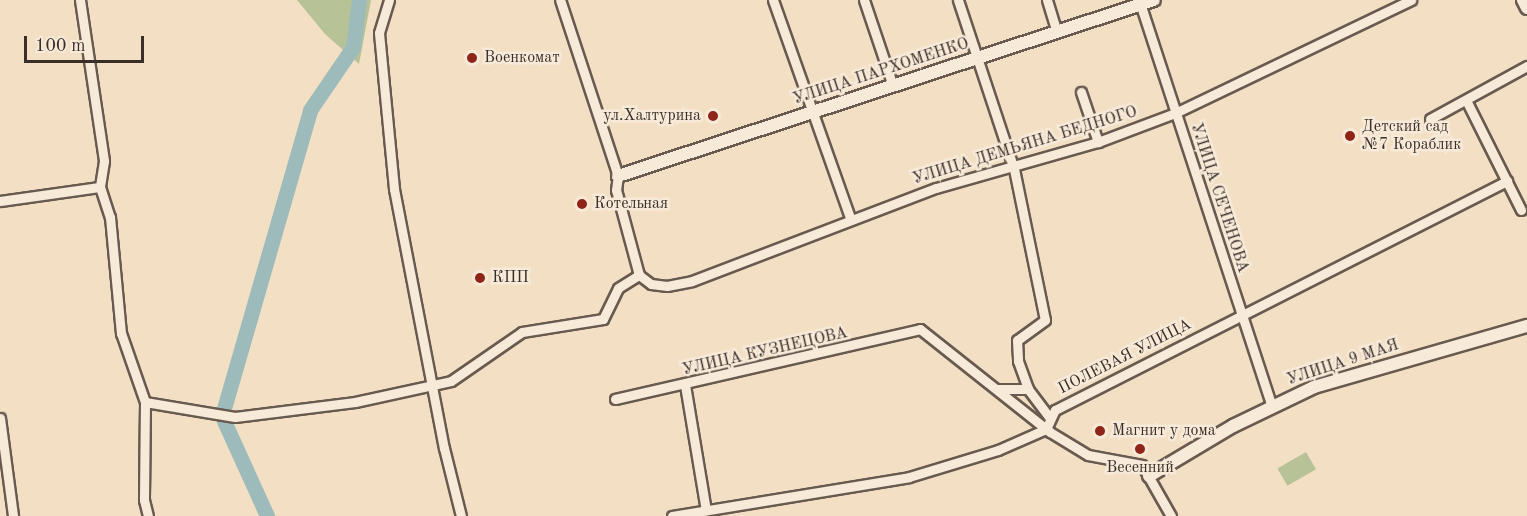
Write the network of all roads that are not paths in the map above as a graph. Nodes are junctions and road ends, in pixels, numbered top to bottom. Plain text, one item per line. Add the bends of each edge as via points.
1 (80, 0) edge
2 (389, 0) edge
3 (560, 0) edge
4 (774, 0) edge
5 (864, 0) edge
6 (958, 0) edge
7 (1047, 0) edge
8 (1154, 0) edge
9 (1412, 0) edge
10 (1523, 0) edge
11 (1139, 2) edge
12 (1527, 8) edge
13 (1057, 33) junction
14 (978, 58) junction
15 (1527, 66) edge
16 (892, 83) junction
17 (1081, 92) dead end
18 (1466, 100) junction
19 (810, 111) junction
20 (1175, 114) junction
21 (1430, 119) dead end
22 (1098, 142) junction
23 (1014, 169) junction
24 (618, 176) junction
25 (1506, 181) junction
26 (100, 187) junction
27 (0, 201) edge
28 (1521, 210) dead end
29 (851, 220) junction
30 (639, 275) junction
31 (1241, 314) junction
32 (1527, 326) edge
33 (685, 385) junction
34 (433, 387) junction
35 (997, 389) junction
36 (1028, 389) junction
37 (615, 399) dead end
38 (146, 402) junction
39 (1271, 405) junction
40 (0, 418) edge
41 (1050, 418) junction
42 (1046, 429) junction
43 (1149, 476) junction
44 (706, 510) junction
45 (13, 516) edge
46 (148, 516) edge
47 (461, 516) edge
48 (672, 516) edge
49 (1171, 516) edge

1 - 26 street via 104,161
2 - 34 street via 379,33 381,76 394,189
3 - 24 street
4 - 19 street
5 - 16 street
6 - 14 street
7 - 13 street
8 - 11 street, УЛИЦА ПАРХОМЕНКО
9 - 20 street, УЛИЦА ДЕМЬЯНА БЕДНОГО
10 - 12 street
11 - 13 street, УЛИЦА ПАРХОМЕНКО
11 - 20 street, УЛИЦА СЕЧЕНОВА
13 - 14 street, УЛИЦА ПАРХОМЕНКО
14 - 16 street, УЛИЦА ПАРХОМЕНКО
14 - 23 street
15 - 18 street
16 - 19 street, УЛИЦА ПАРХОМЕНКО
17 - 22 street
18 - 21 street
18 - 25 street
19 - 24 street, УЛИЦА ПАРХОМЕНКО
19 - 29 street
20 - 22 street, УЛИЦА ДЕМЬЯНА БЕДНОГО
20 - 31 street, УЛИЦА СЕЧЕНОВА
22 - 23 street, УЛИЦА ДЕМЬЯНА БЕДНОГО
23 - 29 street, УЛИЦА ДЕМЬЯНА БЕДНОГО via 936,188
23 - 36 street via 1045,320 1017,340 1018,361
24 - 30 street via 616,190
25 - 28 street
25 - 31 street, ПОЛЕВАЯ УЛИЦА
26 - 27 street
26 - 38 street via 110,217 121,333
29 - 30 street, УЛИЦА ДЕМЬЯНА БЕДНОГО via 678,285 651,284
30 - 34 street via 618,288 603,319 522,332 451,381
31 - 39 street, УЛИЦА СЕЧЕНОВА
31 - 41 street, ПОЛЕВАЯ УЛИЦА via 1055,410
32 - 39 street, УЛИЦА 9 МАЯ via 1314,387
33 - 35 street, УЛИЦА КУЗНЕЦОВА via 920,329
33 - 37 street, УЛИЦА КУЗНЕЦОВА
33 - 44 street
34 - 38 street via 355,402 235,417
34 - 47 street
35 - 36 street
35 - 42 street
36 - 41 street
38 - 46 street via 144,500
39 - 43 street, УЛИЦА 9 МАЯ
40 - 45 street
41 - 42 street, ПОЛЕВАЯ УЛИЦА
42 - 43 street via 1088,455 1142,465
42 - 44 street via 998,450 909,477
43 - 49 street
44 - 48 street

